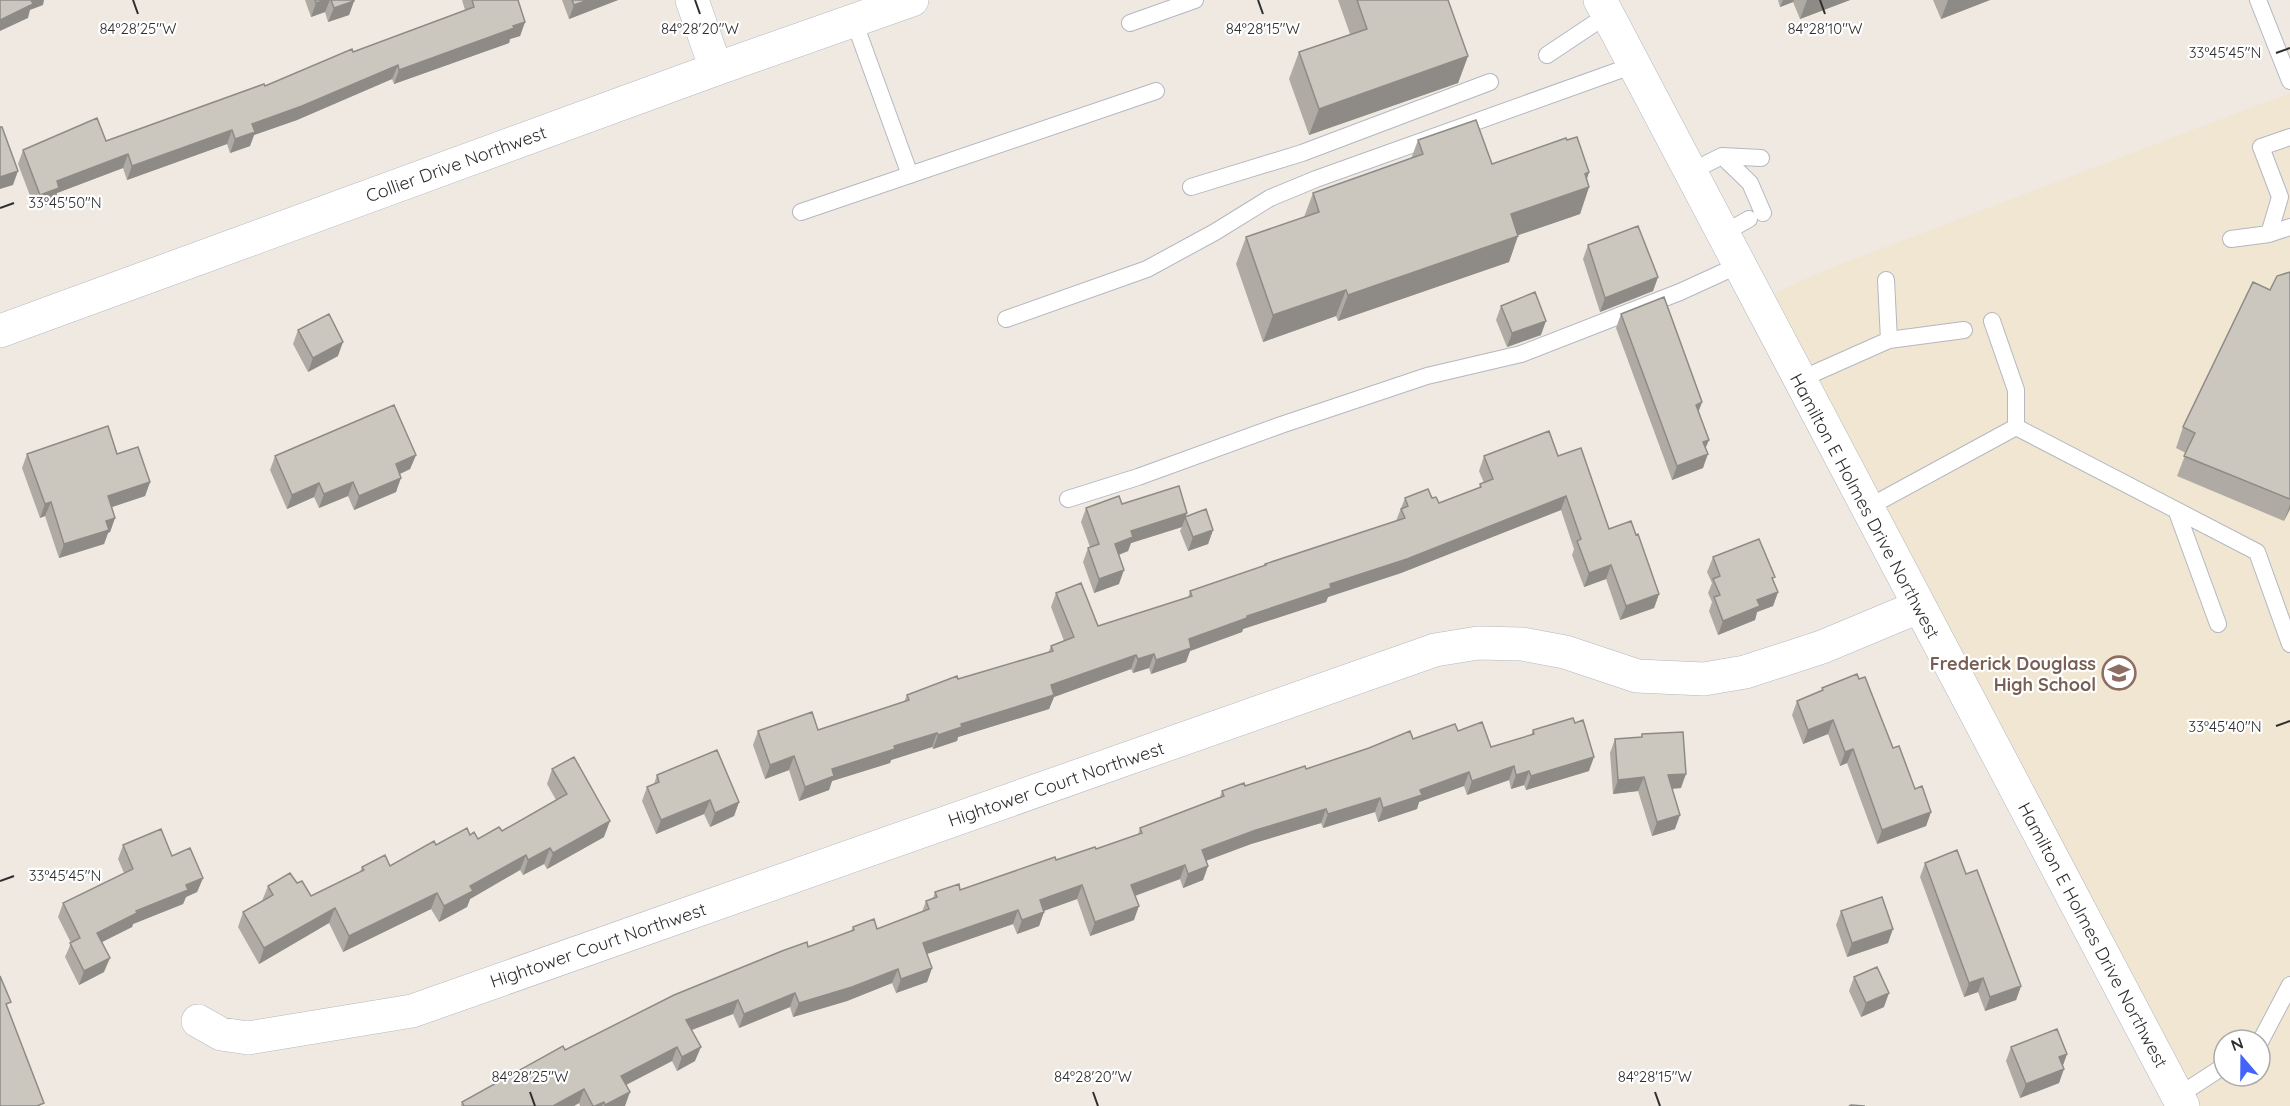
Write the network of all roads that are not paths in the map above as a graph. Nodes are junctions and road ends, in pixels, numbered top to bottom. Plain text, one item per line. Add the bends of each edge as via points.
1 (692, 0) edge
2 (912, 0) edge
3 (2258, 0) edge
4 (1185, 2) edge
5 (1604, 8) edge
6 (854, 21) junction
7 (1130, 23) dead end
8 (1547, 55) dead end
9 (1634, 65) junction
10 (716, 69) junction
11 (2290, 81) edge
12 (1490, 82) dead end
13 (1156, 91) dead end
14 (2290, 137) edge
15 (1722, 156) junction
16 (1761, 158) dead end
17 (1690, 172) junction
18 (910, 175) junction
19 (1191, 187) dead end
20 (801, 212) dead end
21 (1745, 222) junction
22 (2290, 227) edge
23 (2269, 234) junction
24 (2230, 238) dead end
25 (1739, 265) junction
26 (1886, 279) dead end
27 (1006, 319) dead end
28 (1992, 321) dead end
29 (0, 330) edge
30 (1964, 330) dead end
31 (1889, 340) junction
32 (1799, 380) junction
33 (2016, 427) junction
34 (1068, 499) dead end
35 (1867, 508) junction
36 (2177, 512) junction
37 (1918, 607) junction
38 (2218, 624) dead end
39 (2290, 644) edge
40 (2290, 985) edge
41 (198, 1021) dead end
42 (2267, 1028) edge
43 (2212, 1076) edge
44 (2180, 1101) edge

1 - 10 main road
2 - 6 main road, Collier Drive Northwest
3 - 11 lane
4 - 7 lane
5 - 8 lane
5 - 9 main road, Hamilton E Holmes Drive Northwest
6 - 10 main road, Collier Drive Northwest
6 - 18 lane
9 - 17 main road, Hamilton E Holmes Drive Northwest
9 - 27 lane via 1316,179 1270,198 1147,269
10 - 29 main road, Collier Drive Northwest
12 - 19 lane via 1302,153
13 - 18 lane
14 - 23 lane via 2261,147 2280,197
15 - 16 lane
15 - 17 lane
15 - 21 lane via 1750,183
17 - 21 main road, Hamilton E Holmes Drive Northwest
18 - 20 lane
21 - 25 main road, Hamilton E Holmes Drive Northwest
22 - 23 lane
23 - 24 lane
25 - 32 main road, Hamilton E Holmes Drive Northwest
25 - 34 lane via 1521,354 1426,376
26 - 31 lane
28 - 33 lane via 2016,390
30 - 31 lane
31 - 32 lane
32 - 35 main road, Hamilton E Holmes Drive Northwest
33 - 35 lane
33 - 36 lane
35 - 37 main road, Hamilton E Holmes Drive Northwest
36 - 38 lane
36 - 39 lane via 2258,552
37 - 41 main road, Hightower Court Northwest via 1822,647 1745,672 1704,680 1637,676 1565,652 1522,644 1478,643 1435,650 412,1011 248,1038 221,1034
37 - 44 main road, Hamilton E Holmes Drive Northwest
40 - 42 lane
43 - 44 lane

